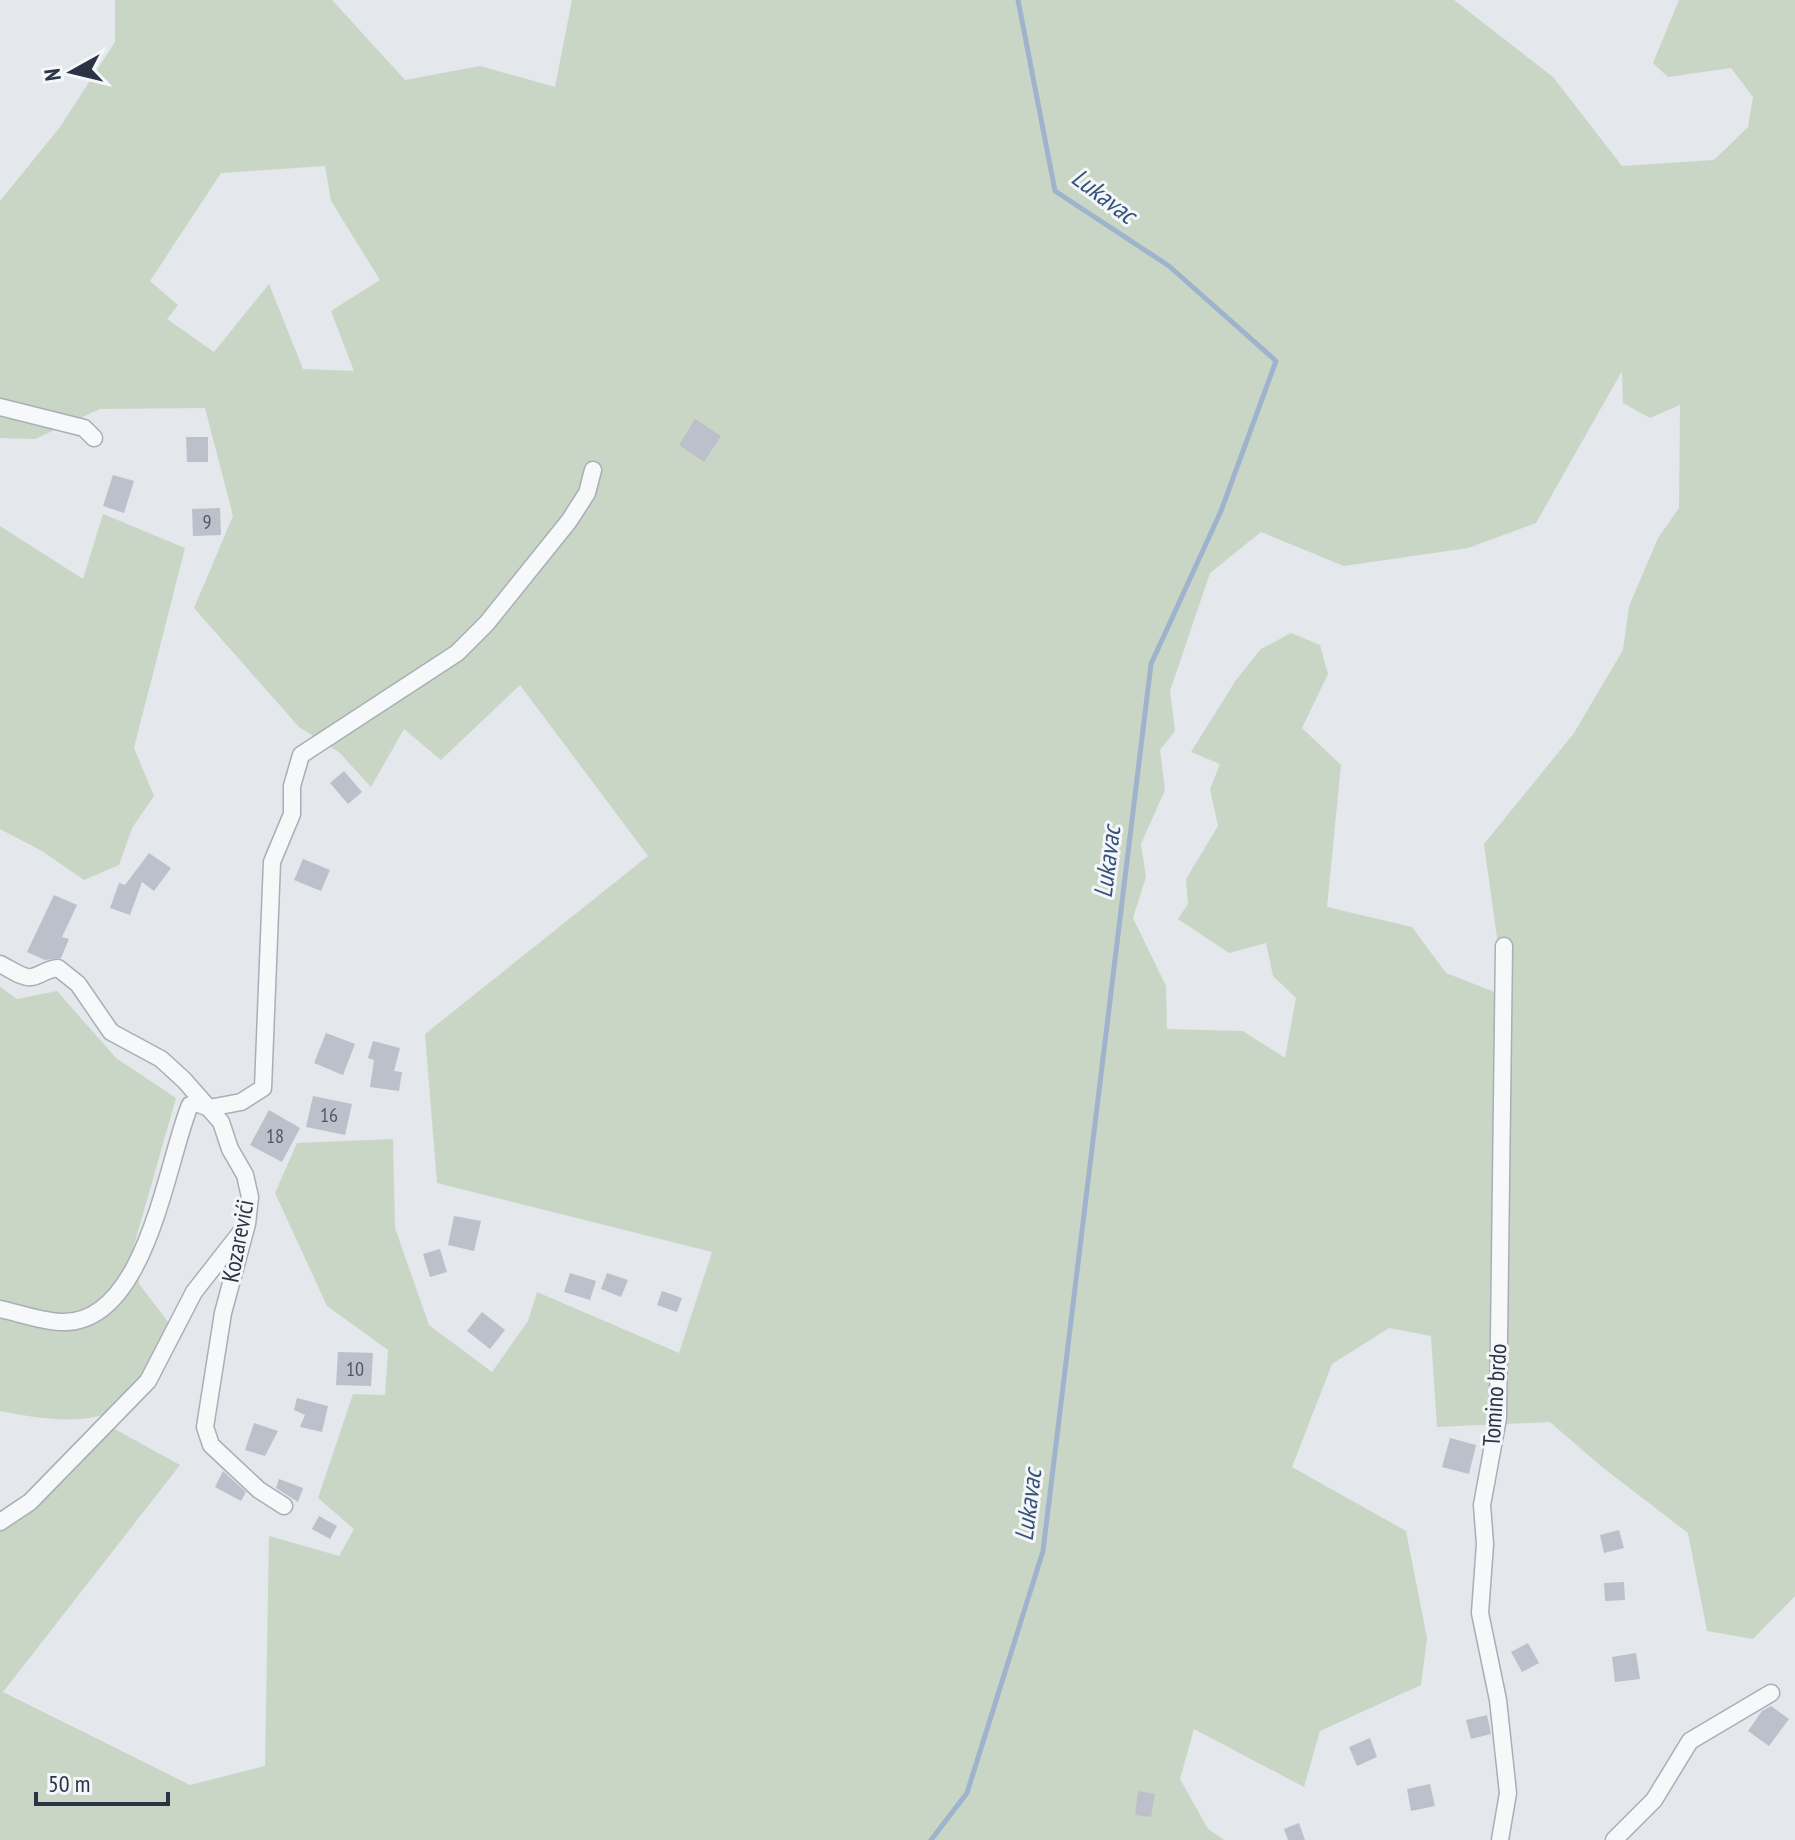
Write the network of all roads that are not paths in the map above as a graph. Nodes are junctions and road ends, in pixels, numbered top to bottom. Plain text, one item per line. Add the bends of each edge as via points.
1 (0, 407) edge
2 (94, 438) dead end
3 (593, 470) dead end
4 (1504, 946) dead end
5 (0, 964) edge
6 (209, 1108) junction
7 (247, 1224) junction
8 (0, 1309) edge
9 (284, 1506) dead end
10 (0, 1522) edge
11 (1771, 1693) dead end
12 (1500, 1840) edge
13 (1614, 1840) edge

1 - 2 street via 84,428
3 - 6 street via 587,493 569,521 457,653 301,755 292,786 292,814 272,862 263,1088 241,1102
4 - 12 street, Tomino brdo via 1498,1418 1482,1505 1480,1613 1498,1700 1508,1793
5 - 6 street, Kozarevići via 27,977 58,968 78,984 111,1032 161,1059
6 - 7 street, Kozarevići via 245,1175 250,1197
6 - 8 street via 190,1105 170,1176 122,1292 84,1317 62,1322
7 - 9 street, Kozarevići via 223,1313 205,1427 211,1445
7 - 10 street via 194,1292 148,1381 30,1502
11 - 13 street via 1690,1741 1654,1800

